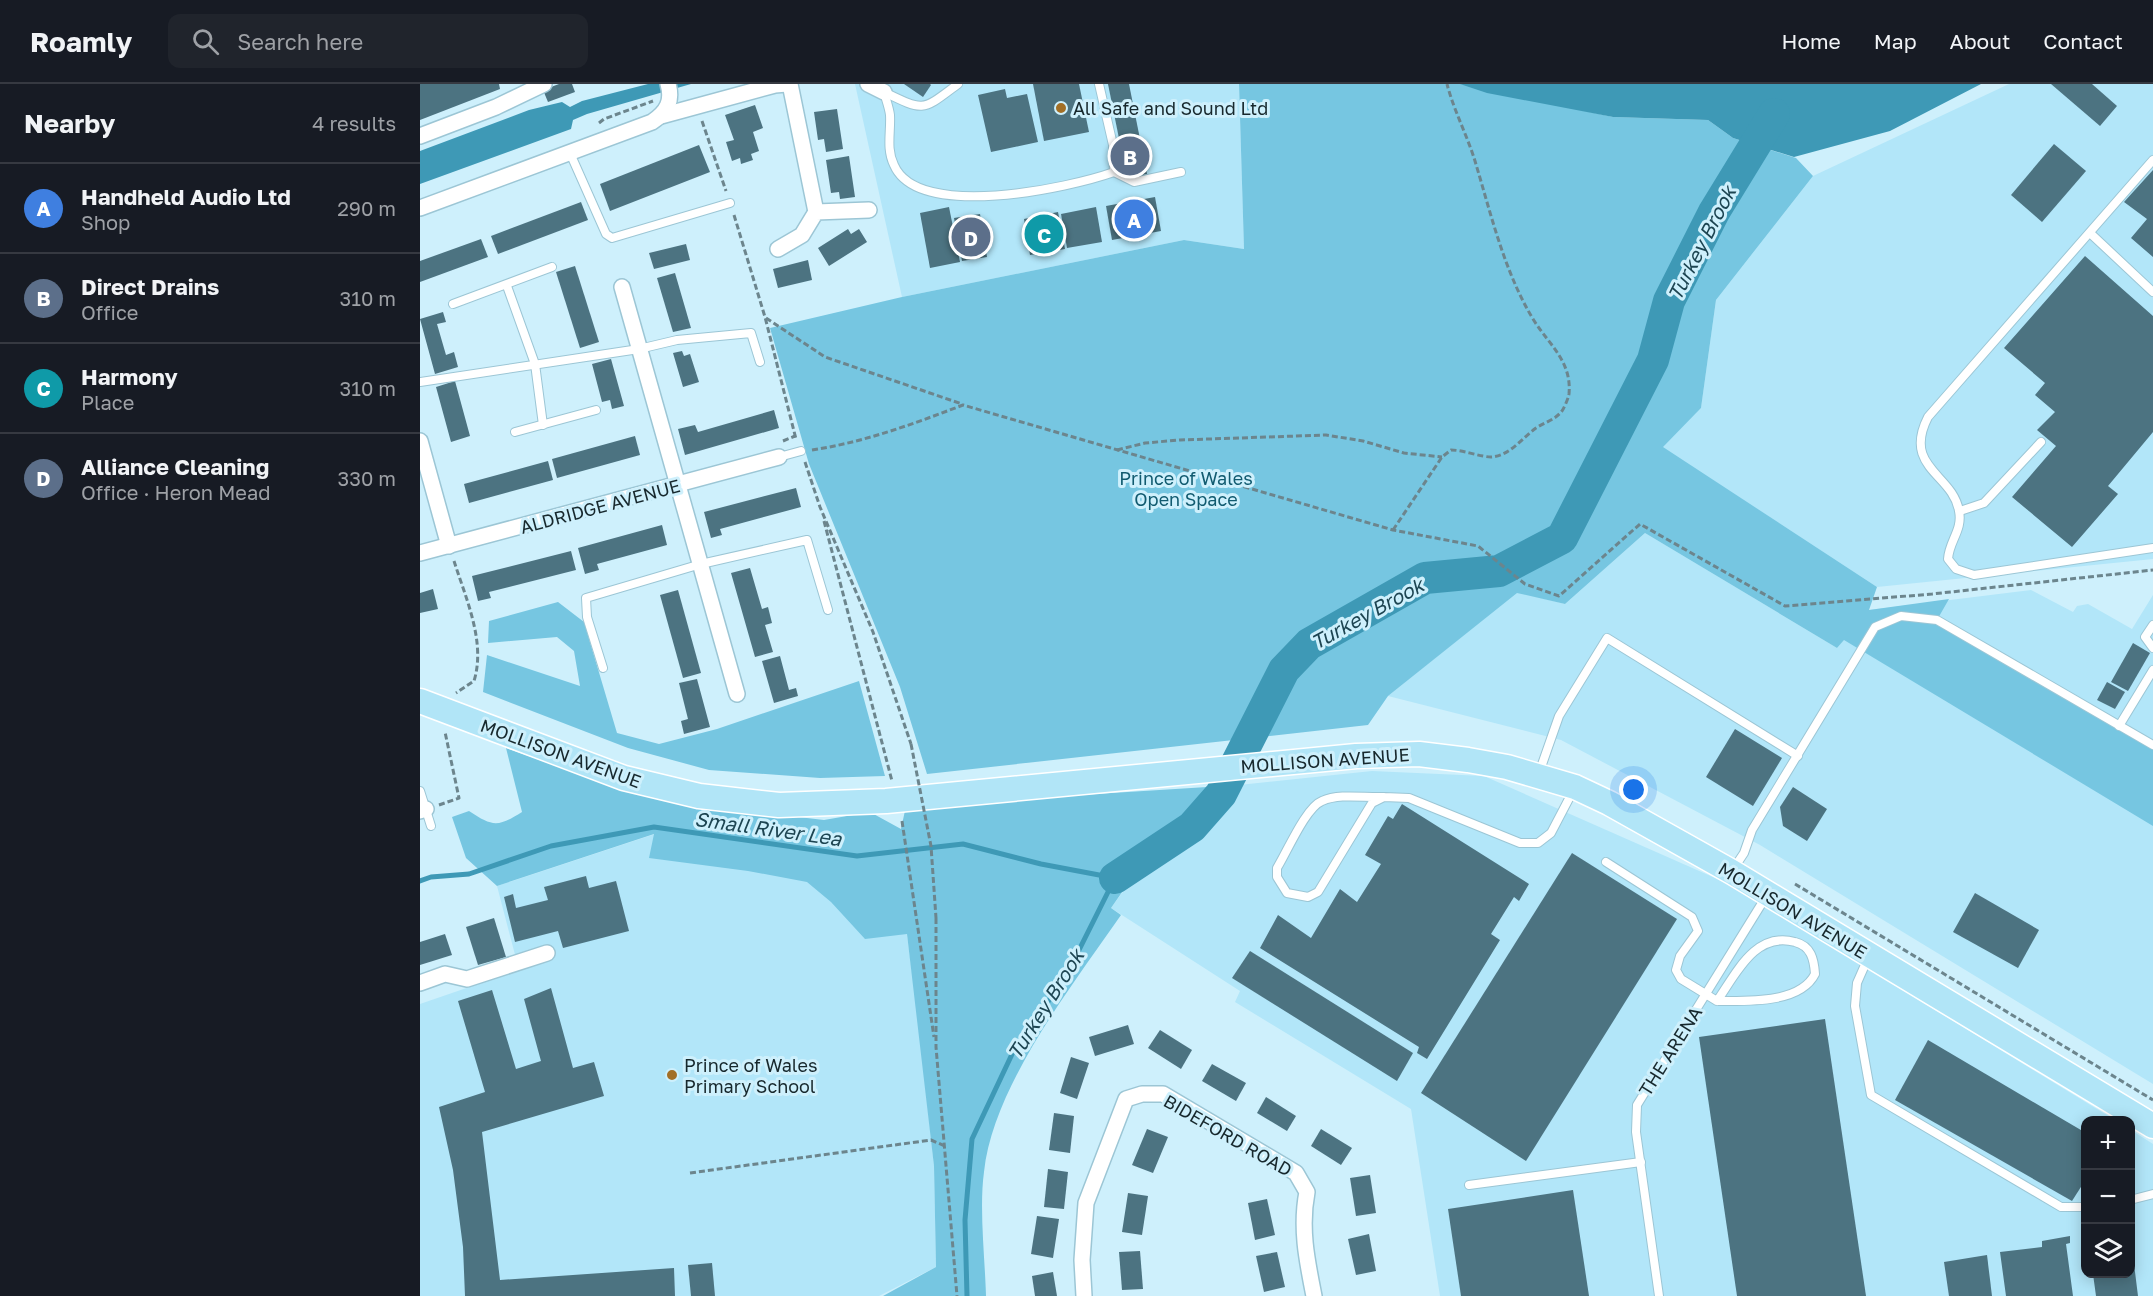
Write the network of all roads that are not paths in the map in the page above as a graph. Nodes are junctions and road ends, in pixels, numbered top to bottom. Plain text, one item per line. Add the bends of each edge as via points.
1 (544, 84) edge
2 (789, 84) edge
3 (868, 84) edge
4 (958, 84) edge
5 (1099, 84) edge
6 (526, 87) edge
7 (669, 89) edge
8 (884, 92) junction
9 (661, 116) junction
10 (420, 136) edge
11 (570, 153) junction
12 (2153, 160) edge
13 (1114, 172) junction
14 (1181, 172) dead end
15 (730, 203) dead end
16 (420, 208) edge
17 (869, 210) dead end
18 (816, 212) junction
19 (2090, 233) junction
20 (778, 249) dead end
21 (552, 267) dead end
22 (507, 286) junction
23 (622, 287) dead end
24 (2153, 292) edge
25 (453, 304) dead end
26 (639, 350) junction
27 (760, 362) dead end
28 (535, 364) junction
29 (420, 382) edge
30 (596, 410) dead end
31 (543, 424) junction
32 (515, 432) dead end
33 (420, 441) edge
34 (2041, 442) dead end
35 (801, 451) road end
36 (779, 457) joint
37 (677, 486) junction
38 (1960, 512) junction
39 (449, 546) junction
40 (2153, 548) edge
41 (420, 554) edge
42 (701, 564) junction
43 (828, 610) dead end
44 (2153, 624) edge
45 (2153, 648) edge
46 (603, 668) dead end
47 (2153, 669) edge
48 (736, 694) dead end
49 (420, 701) edge
50 (2119, 726) junction
51 (2153, 745) edge
52 (1798, 756) junction
53 (1539, 775) junction
54 (1575, 787) junction
55 (420, 791) edge
56 (1384, 797) junction
57 (423, 810) edge
58 (431, 826) dead end
59 (1606, 862) dead end
60 (1732, 872) junction
61 (1767, 895) junction
62 (547, 953) dead end
63 (1869, 956) junction
64 (420, 984) edge
65 (1704, 996) junction
66 (1717, 1001) junction
67 (2153, 1126) edge
68 (1641, 1162) junction
69 (1469, 1185) dead end
70 (2153, 1194) edge
71 (2135, 1199) edge
72 (2081, 1207) edge
73 (1084, 1296) edge
74 (1314, 1296) edge
75 (1659, 1296) edge

1 - 6 street
2 - 9 street via 775,84
2 - 18 street
3 - 8 street
4 - 8 lane via 929,107 913,106
5 - 13 lane via 1113,145
6 - 10 street via 496,107
7 - 9 street via 669,104
8 - 13 lane via 894,165 909,185 928,192 969,198 1086,182
9 - 11 street
11 - 15 lane via 606,234 612,238
11 - 16 street
12 - 19 lane
13 - 14 lane via 1134,182
17 - 18 street
18 - 20 street via 802,235
19 - 24 lane
19 - 38 lane via 1923,427 1922,450 1928,468 1950,491
21 - 22 lane
22 - 25 lane
22 - 28 lane
23 - 26 street
26 - 27 lane via 677,340 751,333
26 - 28 lane
26 - 37 street
28 - 29 lane
28 - 31 lane
30 - 31 lane
31 - 32 lane
33 - 39 street
34 - 38 lane via 1984,503
35 - 36 lane
36 - 37 street, ALDRIDGE AVENUE
37 - 39 street, ALDRIDGE AVENUE
37 - 42 street
38 - 40 lane via 1958,534 1949,547 1948,559 1964,574
39 - 41 street, ALDRIDGE AVENUE
42 - 43 lane via 807,540
42 - 46 lane via 586,598 587,617
42 - 48 street
44 - 45 lane via 2145,637
47 - 50 lane
49 - 53 main road, MOLLISON AVENUE via 453,702 624,778 699,796 779,805 886,801 1263,764 1419,754
50 - 51 lane
50 - 52 lane via 1937,620 1901,616 1875,627
52 - 53 lane via 1607,638 1559,716
52 - 60 lane via 1752,830
53 - 54 main road, MOLLISON AVENUE
54 - 56 lane via 1551,833 1539,843 1520,843 1409,798
54 - 60 main road, MOLLISON AVENUE
55 - 57 lane
56 - 56 lane via 1372,803 1318,892 1308,897 1287,893 1277,877 1277,868 1320,801
57 - 58 lane
59 - 65 lane via 1692,917 1698,931 1680,956 1676,970 1681,979
60 - 61 main road, MOLLISON AVENUE
61 - 63 main road, MOLLISON AVENUE
61 - 65 lane, THE ARENA
62 - 64 street via 467,979 445,974
63 - 67 main road, MOLLISON AVENUE
63 - 72 lane via 1857,983 1855,1006 1871,1095 2061,1207
65 - 66 lane
65 - 68 lane, THE ARENA via 1637,1105
66 - 66 lane via 1750,953 1773,940 1801,943 1814,961 1815,974 1802,989 1749,1000
68 - 69 lane
68 - 75 lane, THE ARENA
70 - 71 lane
73 - 74 street, BIDEFORD ROAD via 1086,1203 1126,1099 1142,1094 1163,1094 1296,1173 1307,1192 1303,1214 1305,1254

